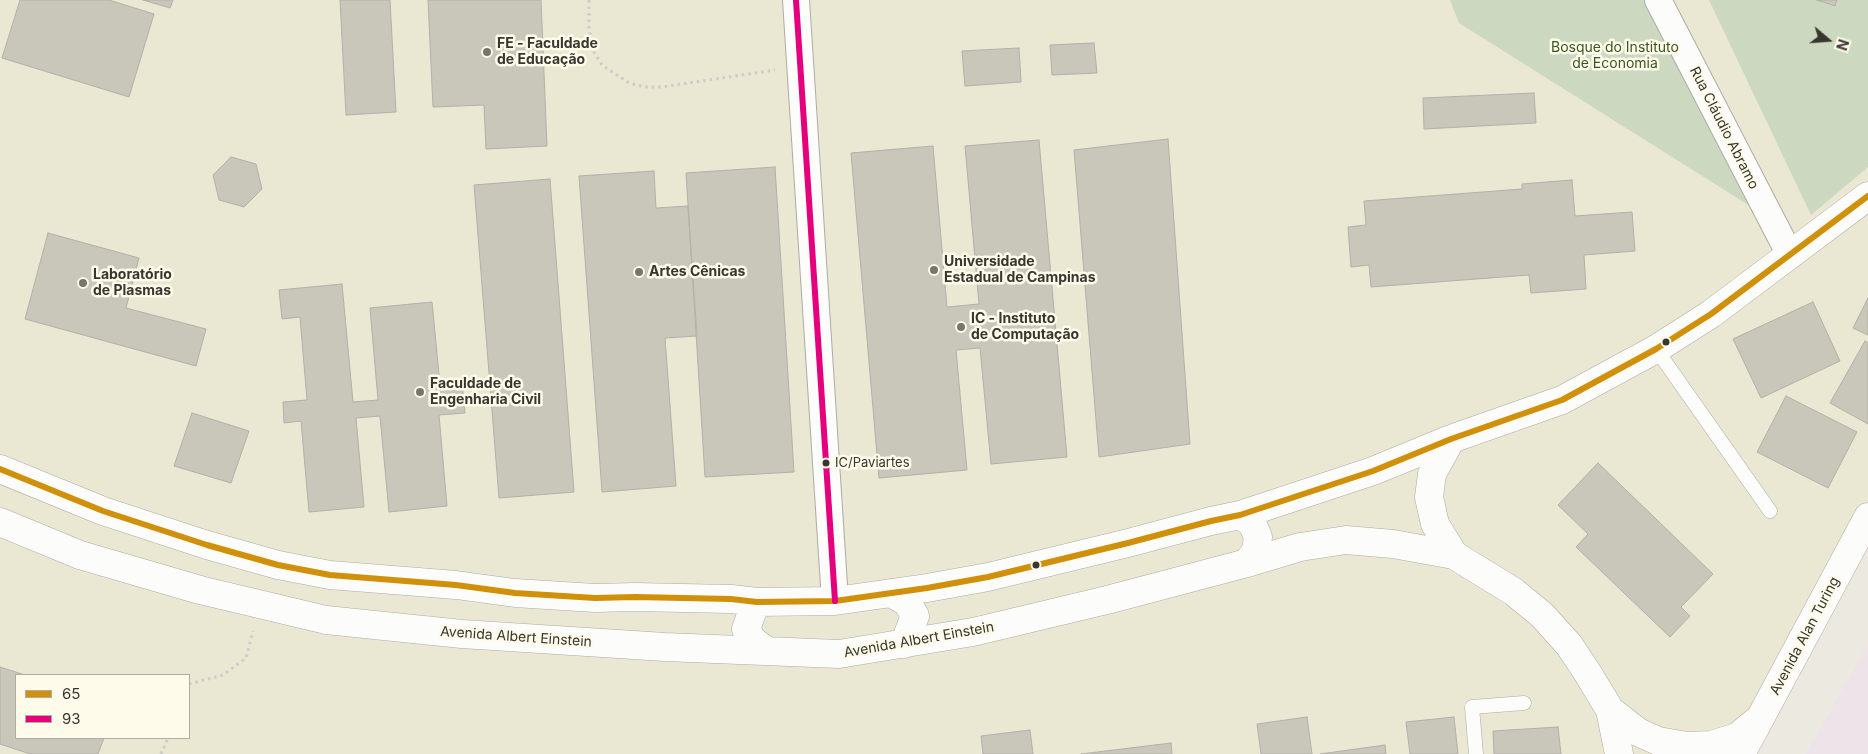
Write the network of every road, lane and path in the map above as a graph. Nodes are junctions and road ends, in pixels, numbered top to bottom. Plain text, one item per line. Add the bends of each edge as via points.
1 (589, 0) edge
2 (796, 0) edge
3 (1658, 0) edge
4 (800, 67) junction
5 (1868, 196) edge
6 (1790, 255) junction
7 (1656, 349) junction
8 (1451, 439) junction
9 (0, 469) edge
10 (1770, 511) dead end
11 (1240, 515) junction
12 (1868, 517) edge
13 (0, 522) edge
14 (1454, 555) junction
15 (1247, 563) junction
16 (891, 593) junction
17 (835, 601) junction
18 (758, 602) junction
19 (255, 627) dead end
20 (904, 644) junction
21 (767, 651) junction
22 (190, 684) edge
23 (1524, 702) dead end
24 (1610, 710) junction
25 (1763, 716) junction
26 (168, 739) edge
27 (161, 754) edge
28 (1476, 754) edge
29 (1619, 754) edge
30 (1741, 754) edge

1 - 4 path via 589,29 594,52 602,65 629,83 662,87
2 - 4 street
3 - 6 street, Rua Cláudio Abramo
4 - 17 street
5 - 6 street
6 - 7 street via 1712,314
7 - 8 street via 1562,400
7 - 10 lane
8 - 11 street via 1373,471
8 - 14 street via 1432,474 1429,497 1435,524
9 - 18 street via 103,511 198,542 278,566 330,576 595,598
11 - 15 street via 1252,523 1258,537 1256,551
11 - 16 street via 980,579
12 - 25 street, Avenida Alan Turing
13 - 21 street, Avenida Albert Einstein via 80,555 200,590 326,620 462,634
14 - 15 street, Avenida Albert Einstein via 1346,540 1300,547
14 - 24 street, Avenida Albert Einstein via 1514,592 1542,615 1569,645
15 - 20 street, Avenida Albert Einstein via 973,632
16 - 17 street
16 - 20 street via 907,602 915,616
17 - 18 street
18 - 21 street via 746,629 752,640
19 - 22 path via 246,658 223,675
20 - 21 street, Avenida Albert Einstein via 839,654
23 - 28 lane via 1472,707
24 - 25 street via 1638,732 1658,741 1688,746 1711,745 1736,737
24 - 29 street, Avenida Albert Einstein
25 - 30 street, Avenida Alan Turing
26 - 27 path

